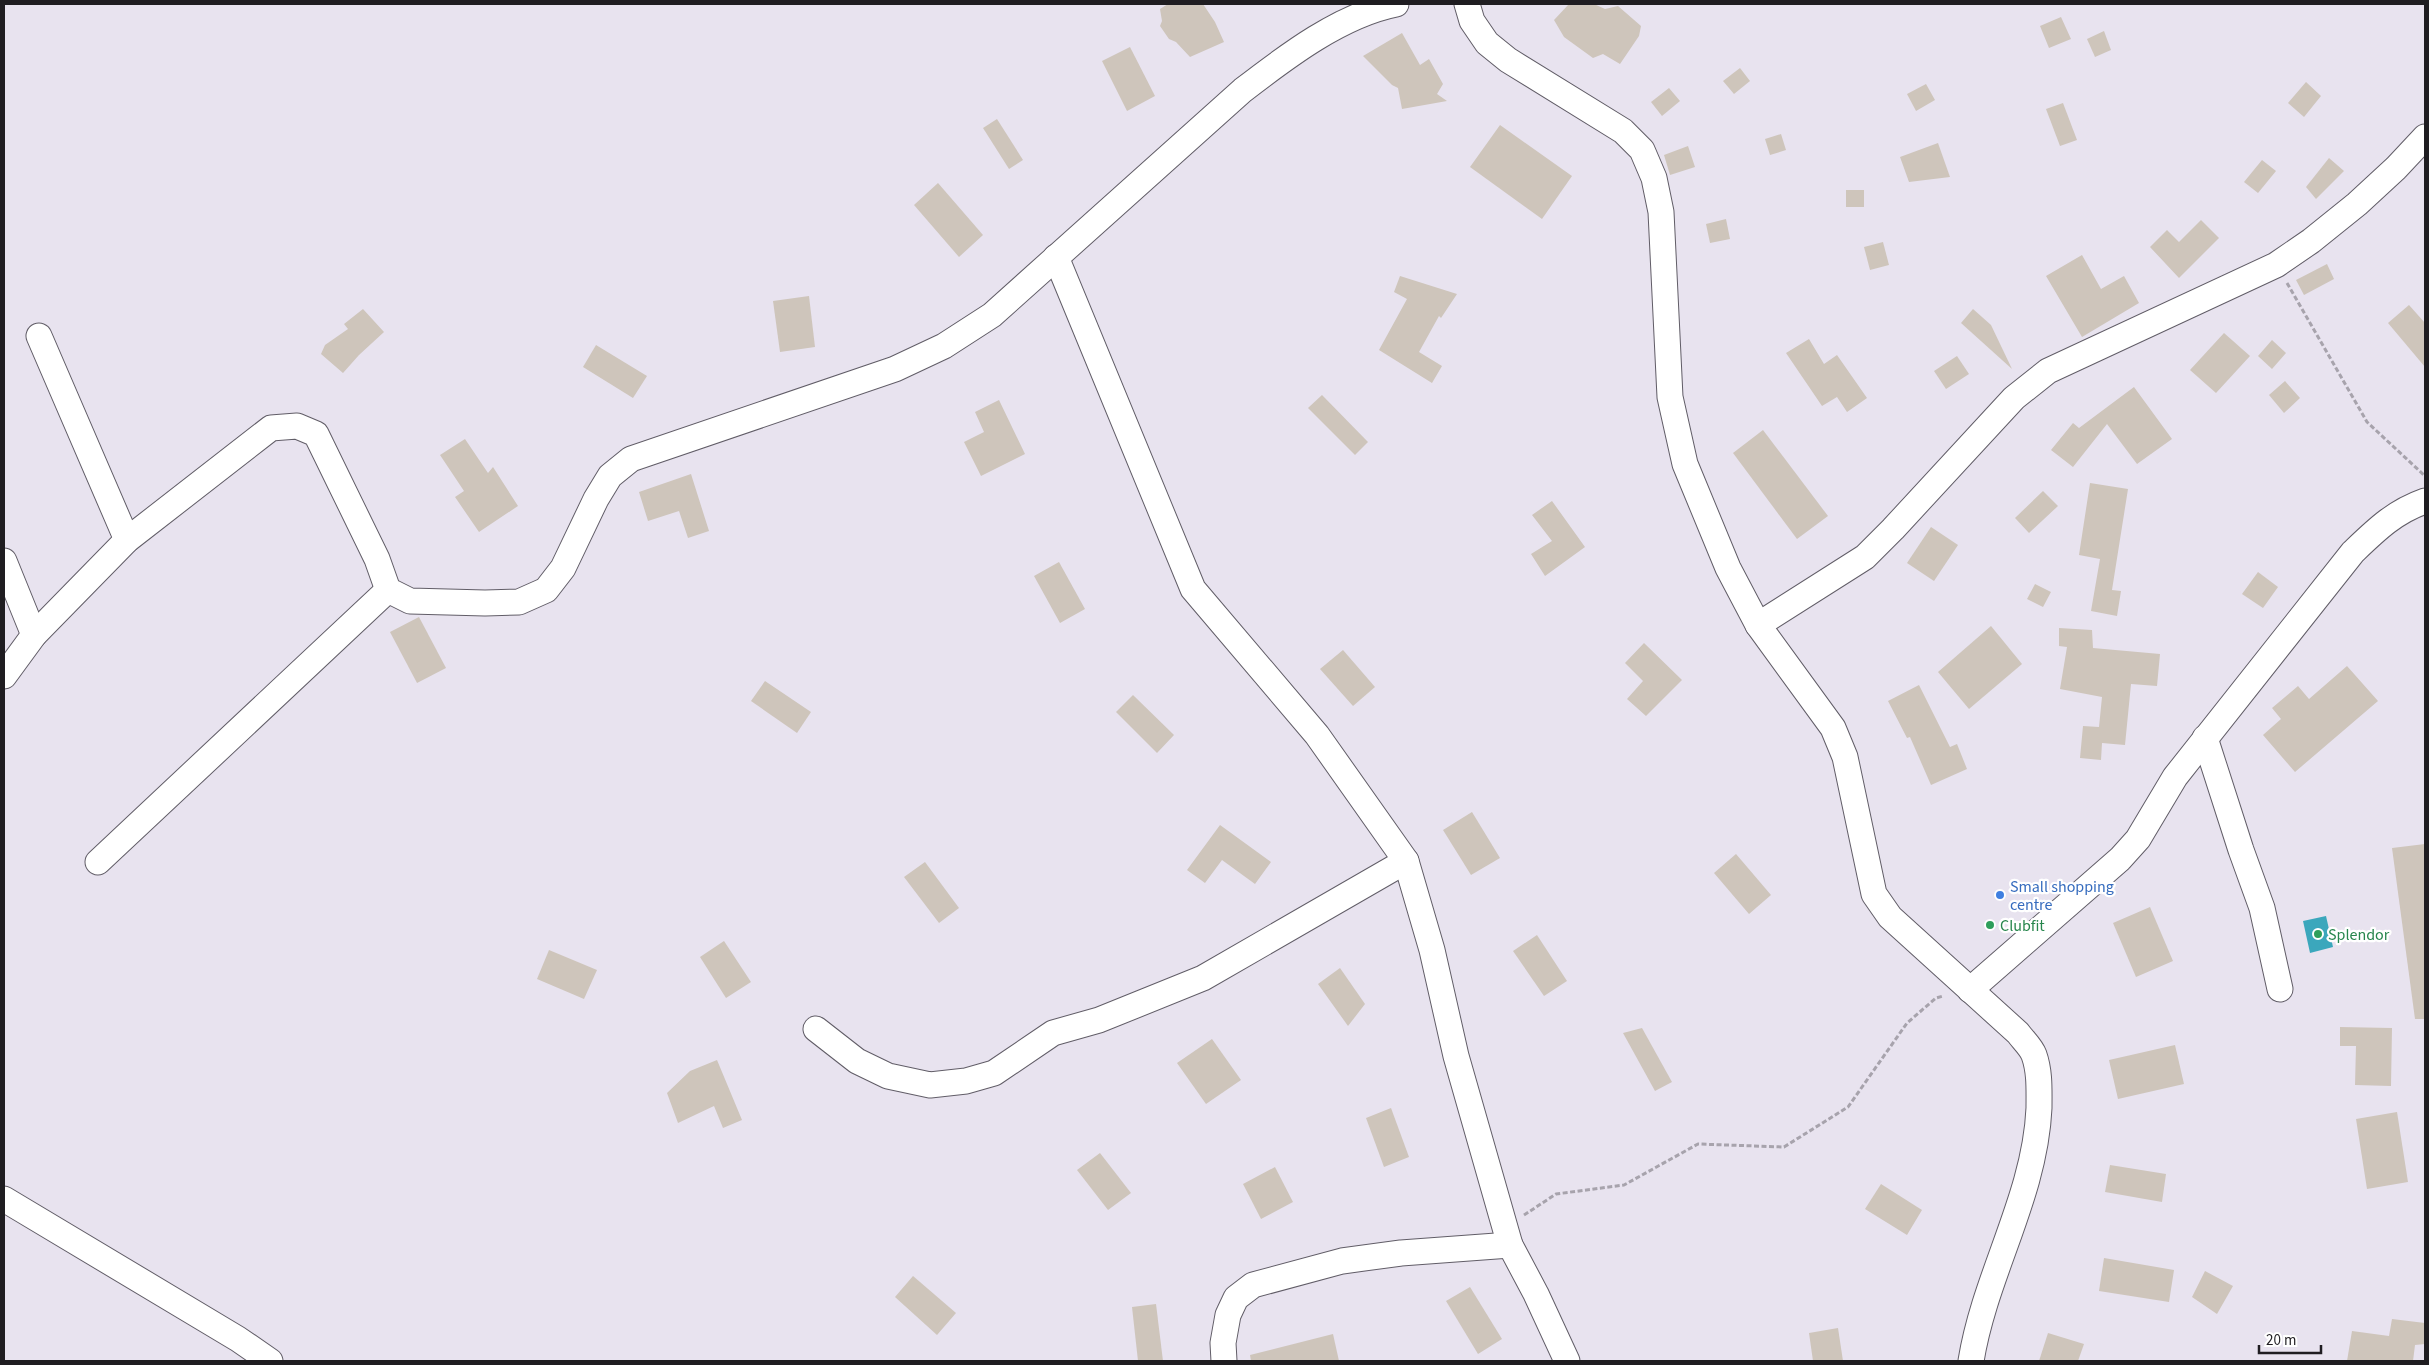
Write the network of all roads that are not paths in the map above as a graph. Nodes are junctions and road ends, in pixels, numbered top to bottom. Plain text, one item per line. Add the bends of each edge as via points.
1 (1396, 4) edge
2 (1467, 4) edge
3 (2425, 137) edge
4 (1056, 257) junction
5 (39, 336) dead end
6 (2425, 502) edge
7 (127, 540) junction
8 (4, 561) edge
9 (388, 590) junction
10 (1758, 625) junction
11 (34, 635) junction
12 (4, 676) edge
13 (2205, 738) junction
14 (1406, 861) junction
15 (98, 862) dead end
16 (2280, 989) dead end
17 (1970, 990) junction
18 (816, 1029) dead end
19 (4, 1199) edge
20 (1507, 1237) junction
21 (270, 1361) edge
22 (1224, 1361) edge
23 (1567, 1361) edge
24 (1971, 1361) edge

1 - 4 street via 1334,28 1286,56 1243,90
2 - 10 street via 1472,21 1487,43 1508,60 1623,131 1642,150 1654,178 1661,212 1670,397 1676,431 1685,464 1728,568
3 - 10 street via 2357,204 2276,264 2048,371 2014,398 1865,557
4 - 9 street via 992,315 944,346 895,369 631,459 610,476 563,568 546,590 519,602 485,603 410,602
4 - 14 street via 1194,588 1316,735
5 - 7 street
6 - 13 street via 2404,508 2353,552
7 - 9 street via 271,428 296,426 316,434 377,559
7 - 11 street
8 - 11 street
9 - 15 street
10 - 17 street via 1833,728 1845,757 1874,894 1890,918
11 - 12 street
13 - 16 street via 2262,908
13 - 17 street via 2126,852
14 - 18 street via 1203,978 1099,1020 1052,1033 994,1073 966,1081 930,1085 888,1076 857,1061
14 - 20 street
17 - 24 street via 2018,1033 2033,1054 2040,1083 2038,1127 2029,1174 1988,1292
19 - 21 street
20 - 22 street via 1342,1261 1253,1285 1236,1298 1228,1315 1223,1343
20 - 23 street

